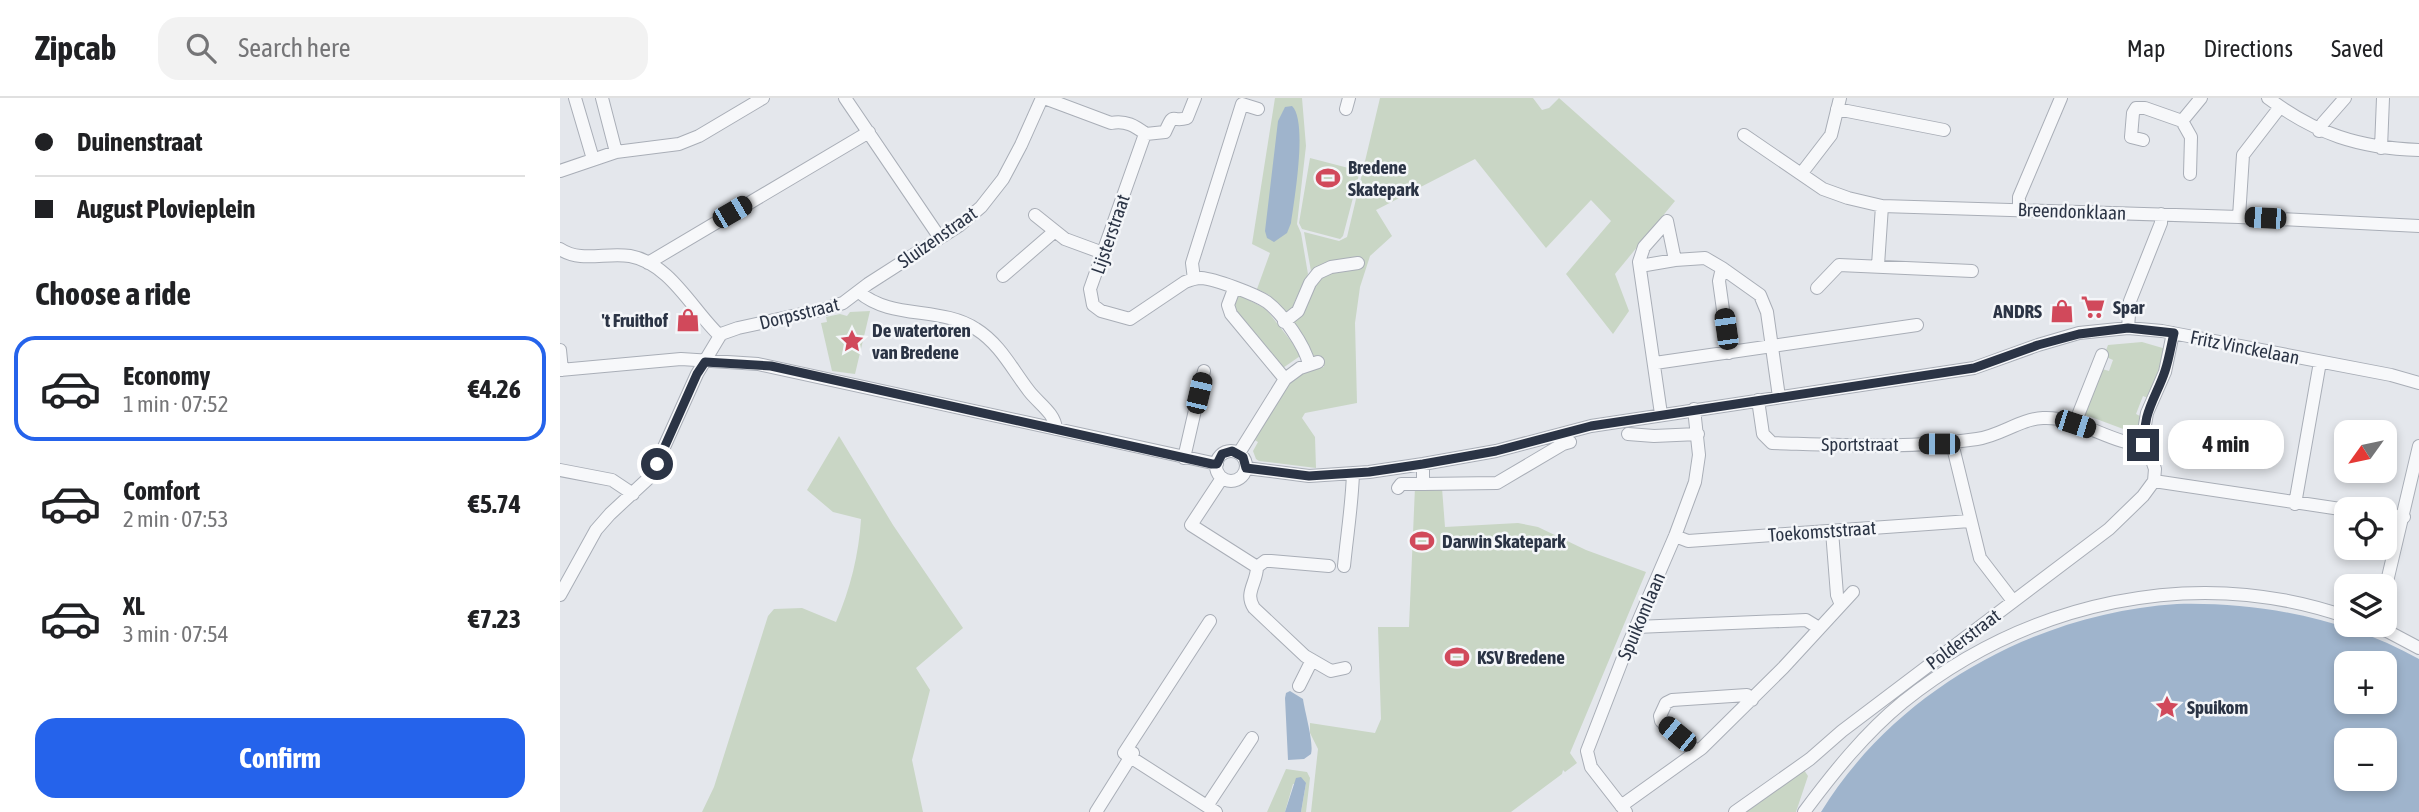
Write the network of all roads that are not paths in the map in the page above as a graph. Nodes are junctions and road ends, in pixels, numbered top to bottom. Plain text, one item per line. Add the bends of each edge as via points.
1 (575, 98) edge
2 (602, 98) edge
3 (763, 98) edge
4 (845, 98) edge
5 (1043, 98) edge
6 (1195, 98) edge
7 (2060, 98) edge
8 (2201, 98) edge
9 (2268, 98) edge
10 (2345, 98) edge
11 (2383, 98) edge
12 (1838, 104) edge
13 (2280, 107) junction
14 (1258, 109) dead end
15 (2182, 121) junction
16 (1944, 130) dead end
17 (2319, 131) junction
18 (869, 132) junction
19 (1145, 134) junction
20 (1744, 135) dead end
21 (2143, 141) dead end
22 (2381, 148) junction
23 (2419, 150) edge
24 (616, 152) junction
25 (593, 159) junction
26 (560, 171) edge
27 (1801, 174) junction
28 (2190, 174) dead end
29 (1882, 206) junction
30 (2019, 209) junction
31 (2161, 214) junction
32 (1035, 215) dead end
33 (2239, 217) junction
34 (2419, 226) edge
35 (1055, 232) junction
36 (940, 238) junction
37 (560, 250) edge
38 (1103, 253) junction
39 (1675, 260) junction
40 (648, 263) junction
41 (1358, 263) dead end
42 (1878, 265) junction
43 (1640, 267) junction
44 (1722, 268) junction
45 (1972, 271) dead end
46 (1003, 276) dead end
47 (1194, 279) junction
48 (1816, 288) dead end
49 (1234, 289) junction
50 (859, 292) junction
51 (1284, 322) junction
52 (1917, 324) dead end
53 (2128, 328) junction
54 (2174, 333) junction
55 (720, 336) junction
56 (1772, 346) junction
57 (560, 350) edge
58 (1729, 353) junction
59 (2102, 355) dead end
60 (705, 362) junction
61 (2320, 362) junction
62 (1655, 363) junction
63 (561, 370) edge
64 (1204, 371) dead end
65 (1284, 379) junction
66 (2419, 383) edge
67 (1779, 397) junction
68 (1758, 400) junction
69 (1694, 409) junction
70 (1661, 414) junction
71 (2075, 424) junction
72 (1056, 429) junction
73 (1698, 434) junction
74 (1628, 435) dead end
75 (1564, 440) junction
76 (1952, 443) junction
77 (2147, 445) junction
78 (2419, 446) edge
79 (1239, 453) junction
80 (1184, 458) junction
81 (1217, 464) junction
82 (1423, 464) junction
83 (1246, 468) junction
84 (560, 470) edge
85 (1353, 473) junction
86 (1222, 478) junction
87 (2154, 481) junction
88 (1423, 485) junction
89 (1398, 488) dead end
90 (632, 494) junction
91 (2295, 504) junction
92 (2334, 508) edge
93 (2397, 516) edge
94 (2404, 517) junction
95 (1970, 521) junction
96 (1832, 531) junction
97 (1675, 536) junction
98 (1329, 566) dead end
99 (1344, 566) dead end
100 (1256, 567) junction
101 (2389, 574) edge
102 (1853, 592) dead end
103 (560, 594) edge
104 (2013, 601) junction
105 (1840, 605) junction
106 (2334, 614) edge
107 (1210, 621) dead end
108 (1636, 627) junction
109 (1819, 628) junction
110 (2397, 636) edge
111 (2419, 648) edge
112 (1312, 660) junction
113 (1345, 668) dead end
114 (1299, 686) dead end
115 (1752, 699) junction
116 (1252, 738) dead end
117 (1697, 751) junction
118 (1130, 758) junction
119 (1212, 809) edge
120 (1624, 809) edge
121 (1096, 812) edge
122 (1735, 812) edge
123 (1804, 812) edge

1 - 25 street
2 - 24 street
3 - 24 street via 679,144
4 - 18 street
5 - 19 street via 1111,123 1136,126
5 - 36 street, Sluizenstraat via 994,191 965,221
6 - 19 street via 1187,118 1171,119 1163,133
7 - 30 street via 2019,197
8 - 15 street
9 - 13 street
10 - 17 street
11 - 22 street
12 - 16 street
12 - 27 street via 1830,135
13 - 17 street
13 - 33 street via 2243,155
14 - 47 street via 1242,104 1192,263
15 - 21 street via 2136,108 2131,135
15 - 28 street via 2191,136
17 - 22 street
18 - 36 street
18 - 40 street
19 - 38 street, Lijsterstraat
20 - 27 street, Breendonklaan
22 - 23 street
24 - 25 street
25 - 26 street
27 - 29 street, Breendonklaan via 1823,189
29 - 30 street, Breendonklaan
29 - 42 street
30 - 31 street, Breendonklaan
31 - 33 street, Breendonklaan
31 - 53 street via 2130,301
32 - 35 street
33 - 34 street, Breendonklaan
35 - 38 street
35 - 46 street
36 - 50 street, Sluizenstraat
37 - 40 street via 576,257 627,256
38 - 47 street, Lijsterstraat via 1090,299 1098,309 1122,318 1136,316
39 - 43 street
39 - 43 street via 1667,221 1644,247
39 - 44 street via 1705,258
40 - 55 street
41 - 51 street via 1318,273 1298,311
42 - 45 street
42 - 48 street via 1839,265
43 - 62 street
44 - 56 street via 1760,295
44 - 58 street via 1719,281
47 - 49 street
49 - 51 street via 1265,301
49 - 65 street via 1228,305 1231,314
50 - 55 street, Dorpsstraat via 836,306
50 - 72 street, Dorpsstraat via 877,304 942,315 976,329 994,343 1052,416
51 - 65 street via 1314,363
52 - 56 street
53 - 54 street, Fritz Vinckelaan
53 - 67 street, Fritz Vinckelaan via 2060,338 1974,368
54 - 61 street, Fritz Vinckelaan
54 - 77 street via 2165,372 2146,419
55 - 60 street
56 - 58 street
56 - 67 street
57 - 63 street
58 - 62 street
59 - 71 street
60 - 63 street via 681,359
60 - 72 street via 771,366
60 - 90 street via 654,470
61 - 66 street, Fritz Vinckelaan
61 - 91 street
62 - 70 street
64 - 80 street
65 - 79 street
67 - 68 street, Fritz Vinckelaan
68 - 69 street, Fritz Vinckelaan
68 - 76 street, Sportstraat via 1763,434 1772,443
69 - 70 street, Fritz Vinckelaan
69 - 73 street, Spuikomlaan
70 - 75 street, Fritz Vinckelaan
71 - 76 street, Sportstraat via 2043,418 1992,436
71 - 77 street, Sportstraat
72 - 80 street
73 - 74 street
73 - 97 street, Spuikomlaan via 1695,482
75 - 82 street, Fritz Vinckelaan
75 - 88 street via 1497,482
76 - 95 street
77 - 87 street
78 - 94 street
79 - 81 street via 1225,453
79 - 83 street
80 - 81 street
81 - 86 street
82 - 85 street, Fritz Vinckelaan
82 - 88 street
83 - 85 street, Fritz Vinckelaan via 1309,476
83 - 86 street via 1237,480
84 - 90 street via 612,480
85 - 99 street
86 - 100 street via 1191,525
87 - 91 street
87 - 104 street, Polderstraat via 2122,518
88 - 89 street via 1401,484
90 - 103 street via 596,530
91 - 92 street
93 - 94 street
94 - 101 street
95 - 96 street, Toekomststraat
95 - 104 street via 1980,558
96 - 97 street, Toekomststraat via 1688,541
96 - 105 street
97 - 108 street, Spuikomlaan
98 - 100 street via 1271,561
100 - 112 street via 1249,601
102 - 105 street
104 - 122 street, Polderstraat
105 - 109 street
106 - 123 street via 2270,597 2220,592 2127,600 2041,624 1969,657 1902,703
107 - 118 street via 1124,753
108 - 109 street via 1806,620
108 - 120 street, Spuikomlaan via 1587,751 1591,767
109 - 115 street
110 - 111 street
112 - 113 street via 1331,671
112 - 114 street
115 - 117 street
115 - 117 street via 1747,695 1666,703 1661,721
116 - 119 street
117 - 120 street
118 - 119 street
118 - 121 street

